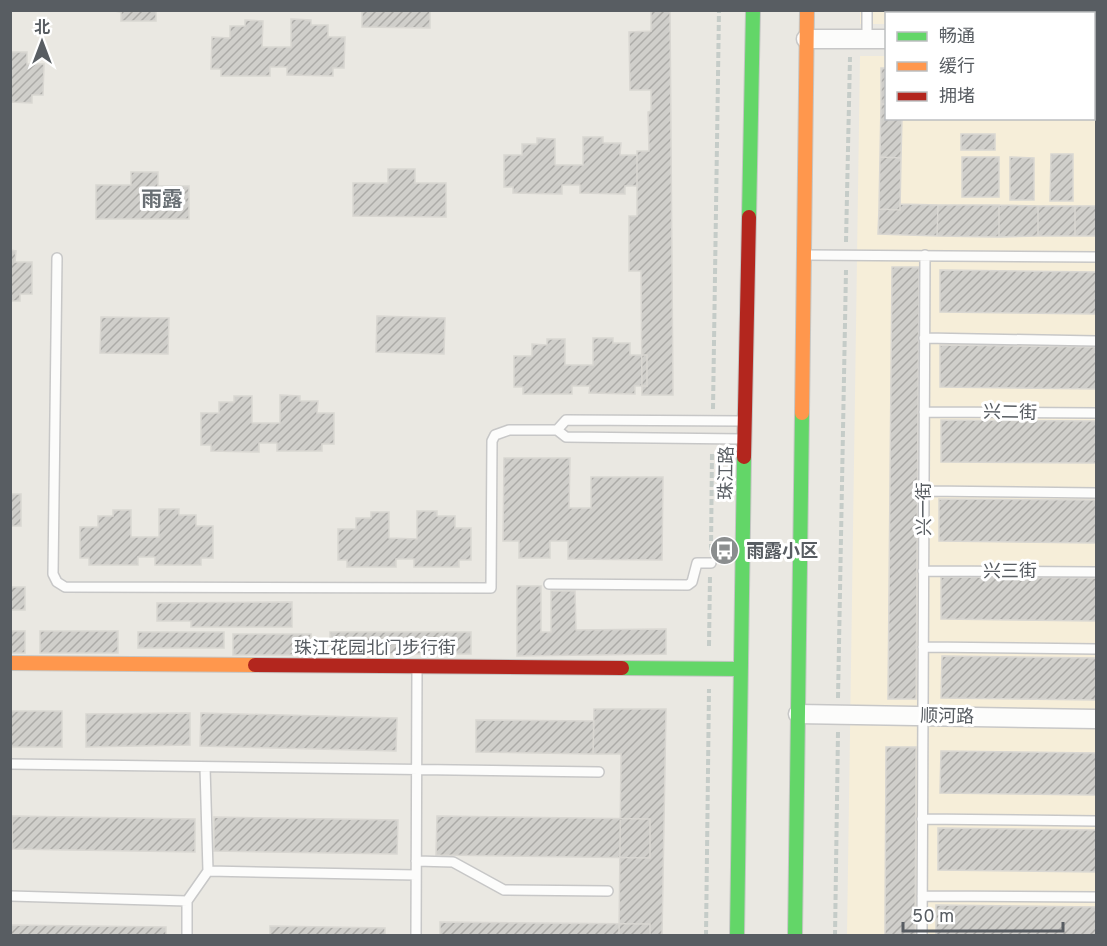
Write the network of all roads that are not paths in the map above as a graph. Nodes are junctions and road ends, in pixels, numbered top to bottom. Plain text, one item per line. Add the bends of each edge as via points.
1 (753, 10) edge
2 (807, 10) edge
3 (867, 10) edge
4 (806, 39) junction
5 (859, 39) junction
6 (885, 39) edge
7 (802, 255) junction
8 (924, 255) junction
9 (1096, 257) edge
10 (57, 258) dead end
11 (924, 338) junction
12 (1096, 340) edge
13 (924, 412) junction
14 (1096, 413) edge
15 (746, 422) junction
16 (557, 430) junction
17 (745, 439) junction
18 (924, 491) junction
19 (1096, 493) edge
20 (711, 563) road end
21 (923, 571) junction
22 (1096, 572) edge
23 (549, 584) dead end
24 (923, 647) junction
25 (1096, 649) edge
26 (10, 663) edge
27 (417, 667) junction
28 (739, 669) junction
29 (798, 714) junction
30 (923, 716) junction
31 (1096, 719) edge
32 (10, 764) edge
33 (205, 767) junction
34 (416, 769) junction
35 (599, 772) dead end
36 (922, 819) junction
37 (1096, 821) edge
38 (416, 861) junction
39 (208, 872) junction
40 (416, 875) junction
41 (608, 891) dead end
42 (10, 896) edge
43 (922, 896) junction
44 (1096, 897) edge
45 (188, 901) junction
46 (187, 936) edge
47 (416, 936) edge
48 (737, 936) edge
49 (795, 936) edge
50 (922, 936) edge

1 - 15 street, 珠江路
2 - 4 street
3 - 5 lane
4 - 5 street
4 - 7 street
5 - 6 street
7 - 8 lane
7 - 29 street
8 - 9 lane
8 - 11 lane, 兴一街
10 - 16 lane via 53,574 65,587 491,588 492,441 495,435 509,430
11 - 12 lane
11 - 13 lane, 兴一街
13 - 14 lane, 兴二街
13 - 18 lane, 兴一街
15 - 16 lane via 566,420
15 - 17 street, 珠江路
16 - 17 lane via 566,437
17 - 28 street, 珠江路
18 - 19 lane
18 - 21 lane, 兴一街
20 - 23 lane via 697,563 688,585
21 - 22 lane, 兴三街
21 - 24 lane, 兴一街
24 - 25 lane
24 - 30 lane, 兴一街
26 - 27 street, 珠江花园北门步行街
27 - 28 street, 珠江花园北门步行街
27 - 34 lane
28 - 48 street, 珠江路
29 - 30 street, 顺河路
29 - 49 street
30 - 31 street, 顺河路
30 - 36 lane, 兴一街
32 - 33 lane
33 - 34 lane
33 - 39 lane
34 - 35 lane
34 - 38 lane
36 - 37 lane
36 - 43 lane, 兴一街
38 - 40 lane
38 - 41 lane via 453,862 504,890
39 - 40 lane
39 - 45 lane
40 - 47 lane
42 - 45 lane
43 - 44 lane
43 - 50 lane, 兴一街
45 - 46 lane

